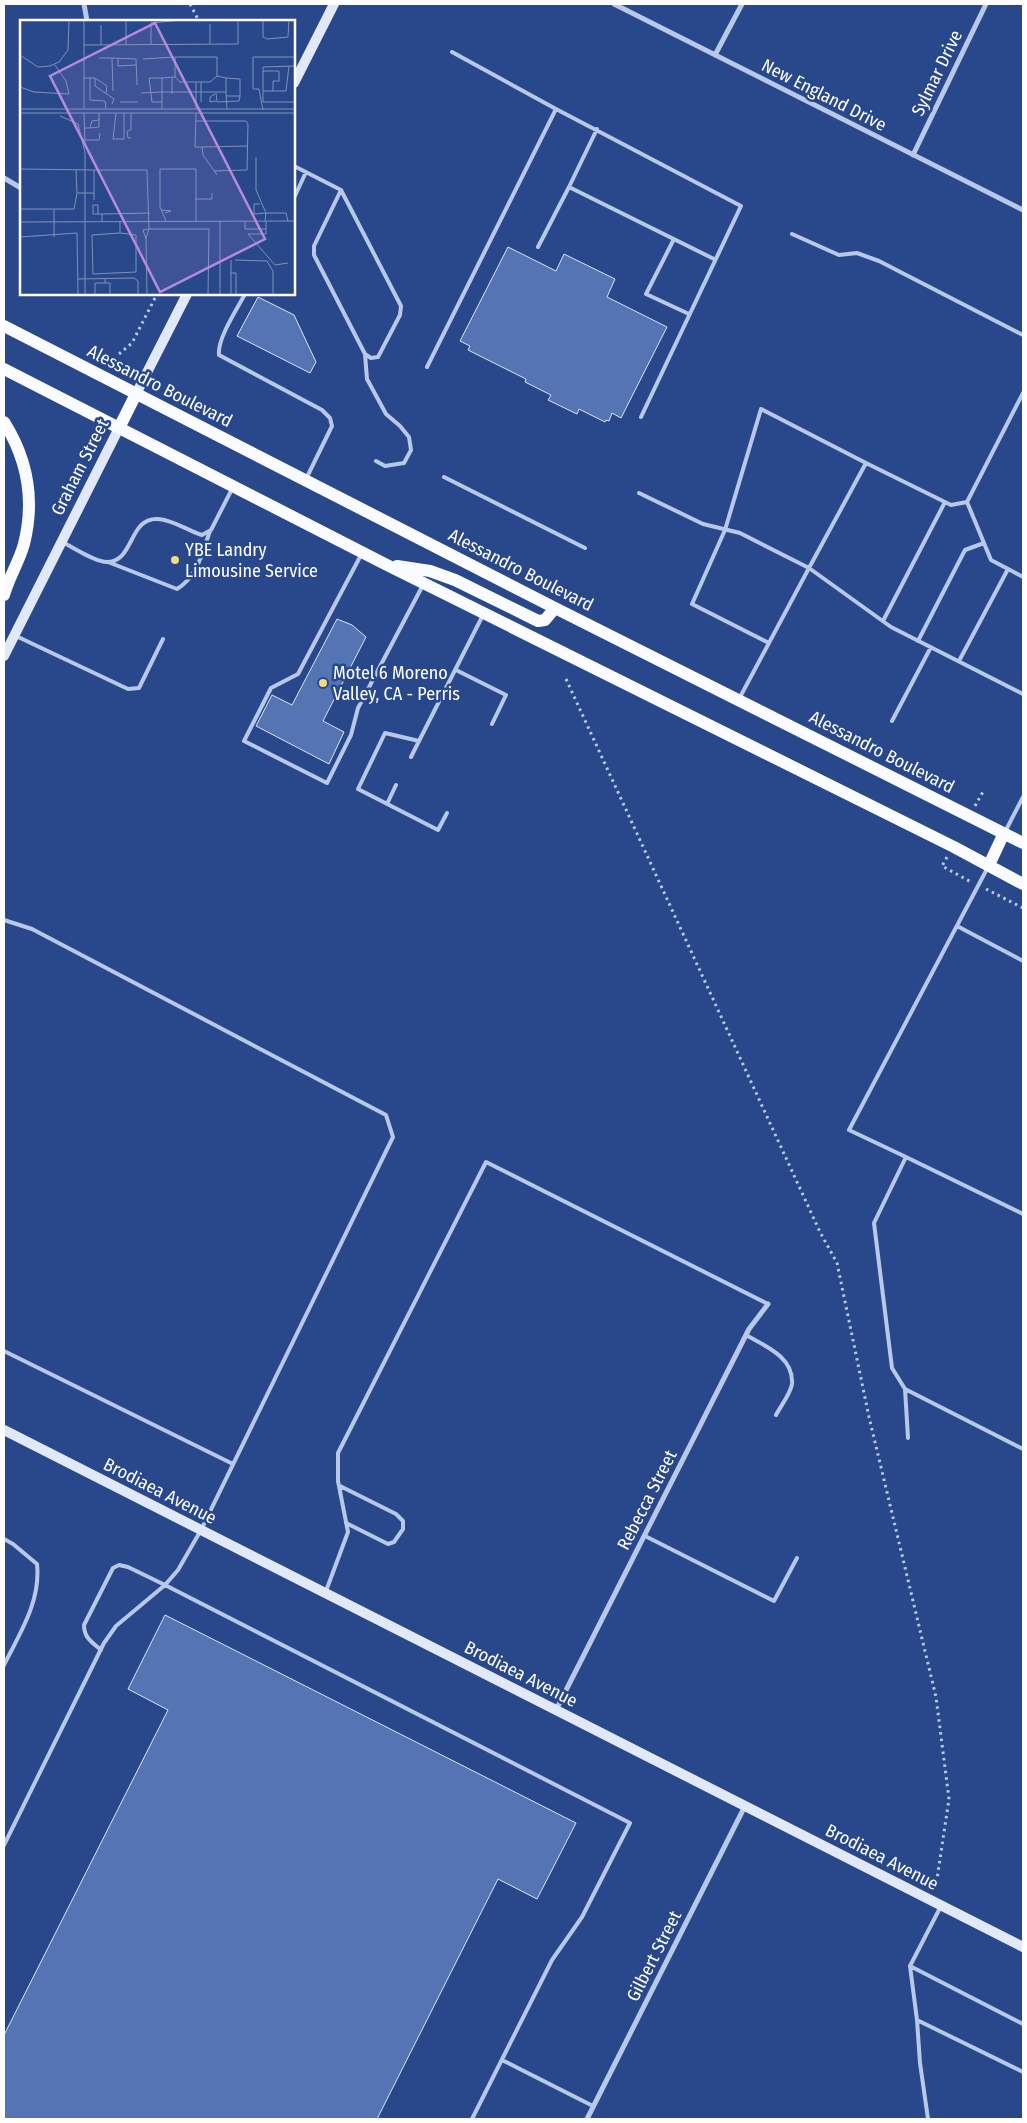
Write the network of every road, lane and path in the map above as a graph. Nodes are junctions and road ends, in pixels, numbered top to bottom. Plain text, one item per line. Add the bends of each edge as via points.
1 (84, 4) edge
2 (190, 4) edge
3 (334, 4) edge
4 (614, 4) edge
5 (742, 4) edge
6 (986, 4) edge
7 (87, 20) edge
8 (198, 20) edge
9 (452, 52) dead end
10 (715, 55) junction
11 (295, 81) edge
12 (556, 109) junction
13 (597, 129) junction
14 (913, 155) junction
15 (295, 166) edge
16 (306, 172) junction
17 (4, 178) edge
18 (569, 186) junction
19 (20, 187) edge
20 (341, 190) junction
21 (295, 196) edge
22 (1023, 210) edge
23 (792, 234) dead end
24 (674, 239) junction
25 (538, 246) dead end
26 (714, 259) junction
27 (156, 295) edge
28 (186, 295) edge
29 (244, 295) edge
30 (689, 314) junction
31 (4, 326) edge
32 (1023, 335) edge
33 (119, 354) dead end
34 (365, 354) junction
35 (427, 367) dead end
36 (4, 369) edge
37 (1023, 393) edge
38 (136, 394) junction
39 (641, 417) dead end
40 (4, 422) edge
41 (119, 428) junction
42 (376, 461) dead end
43 (866, 463) junction
44 (444, 477) dead end
45 (306, 479) junction
46 (234, 486) junction
47 (639, 493) dead end
48 (945, 502) junction
49 (967, 502) junction
50 (211, 530) junction
51 (725, 530) junction
52 (62, 542) junction
53 (984, 543) junction
54 (585, 548) dead end
55 (362, 552) junction
56 (108, 562) junction
57 (385, 564) junction
58 (809, 568) junction
59 (1008, 568) junction
60 (1023, 576) edge
61 (424, 583) junction
62 (4, 594) edge
63 (555, 608) junction
64 (484, 613) junction
65 (883, 621) junction
66 (14, 635) junction
67 (163, 639) dead end
68 (918, 641) junction
69 (769, 643) junction
70 (931, 647) junction
71 (4, 656) edge
72 (959, 661) junction
73 (456, 670) junction
74 (566, 680) dead end
75 (1023, 694) edge
76 (739, 699) junction
77 (892, 721) dead end
78 (492, 724) dead end
79 (419, 741) junction
80 (411, 757) dead end
81 (396, 785) dead end
82 (1023, 797) edge
83 (388, 804) junction
84 (446, 813) dead end
85 (1004, 834) junction
86 (1023, 843) edge
87 (989, 865) junction
88 (1023, 884) edge
89 (4, 920) edge
90 (957, 926) junction
91 (1023, 961) edge
92 (906, 1157) junction
93 (1023, 1214) edge
94 (768, 1304) joint
95 (746, 1335) junction
96 (4, 1351) edge
97 (905, 1389) junction
98 (776, 1416) dead end
99 (4, 1430) edge
100 (908, 1438) dead end
101 (1023, 1449) edge
102 (232, 1464) junction
103 (340, 1486) junction
104 (346, 1523) junction
105 (201, 1530) junction
106 (645, 1536) junction
107 (4, 1539) edge
108 (797, 1558) dead end
109 (165, 1585) junction
110 (325, 1593) junction
111 (101, 1650) junction
112 (4, 1665) edge
113 (556, 1710) junction
114 (745, 1806) junction
115 (4, 1845) edge
116 (937, 1878) dead end
117 (941, 1906) junction
118 (1023, 1947) edge
119 (910, 1966) junction
120 (917, 2020) junction
121 (1023, 2024) edge
122 (502, 2060) junction
123 (1023, 2072) edge
124 (593, 2106) junction
125 (472, 2119) edge
126 (587, 2119) edge
127 (928, 2119) edge

1 - 7 street
2 - 8 path
3 - 11 street
4 - 10 street, New England Drive
5 - 10 street
6 - 14 street, Sylmar Drive
9 - 12 lane
10 - 14 street, New England Drive
12 - 13 lane
12 - 35 lane
13 - 18 lane
13 - 26 lane via 741,206
14 - 22 street, New England Drive
15 - 16 lane
16 - 20 lane
16 - 21 lane
17 - 19 street
18 - 24 lane
18 - 25 lane
20 - 34 lane via 314,246 314,255
20 - 34 lane via 401,306 400,315 378,356 371,358
23 - 32 lane via 838,255 857,253 879,262
24 - 26 lane
24 - 30 lane via 646,294
26 - 30 lane
27 - 33 path via 132,343
28 - 38 street, Graham Street
29 - 45 lane via 225,331 218,348 219,355 322,410 330,418 332,426
30 - 39 lane
31 - 38 main road, Alessandro Boulevard
34 - 42 lane via 367,379 386,414 409,437 411,450 404,463 386,466
36 - 41 main road
37 - 49 lane
38 - 41 main road, Graham Street
38 - 45 main road, Alessandro Boulevard
40 - 62 main road via 16,441 29,482 29,515 24,545
41 - 46 main road
41 - 52 street, Graham Street
43 - 48 lane
43 - 51 lane via 761,409
43 - 58 lane
44 - 54 lane
45 - 63 main road, Alessandro Boulevard
46 - 50 lane
46 - 55 main road
47 - 51 lane via 703,524
48 - 49 lane via 952,505
48 - 65 lane
49 - 53 lane
50 - 56 lane via 202,535 170,522 148,520 136,532 124,553
50 - 56 lane via 196,570 188,582 177,588
51 - 58 lane via 740,533
51 - 69 lane via 692,604
52 - 56 lane
52 - 66 street, Graham Street
53 - 59 lane via 991,560
53 - 68 lane via 965,550
55 - 57 main road
55 - 61 lane via 298,674 271,688 244,741 327,783 351,735 358,708
57 - 61 main road
57 - 63 main road via 430,571 455,580 538,621 545,620
58 - 65 lane
58 - 69 lane
59 - 60 lane
59 - 72 lane
61 - 64 main road
63 - 76 main road, Alessandro Boulevard
64 - 73 lane
64 - 87 main road
65 - 68 lane
66 - 67 lane via 128,690 139,688
66 - 71 street, Graham Street
68 - 70 lane
69 - 76 lane
70 - 72 lane
70 - 77 lane
72 - 75 lane
73 - 78 lane via 506,695
73 - 79 lane
74 - 116 path via 837,1263 869,1417 936,1697 949,1799
76 - 85 main road, Alessandro Boulevard
79 - 80 lane
79 - 83 lane via 384,734 358,789
81 - 83 lane
82 - 85 lane
83 - 84 lane via 438,830
85 - 86 main road, Alessandro Boulevard
85 - 87 main road
87 - 88 main road
87 - 90 lane
89 - 102 lane via 32,930 386,1115 393,1137
90 - 91 lane
90 - 92 lane via 849,1130
92 - 93 lane
92 - 97 lane via 874,1223 892,1368
94 - 95 street, Rebecca Street
94 - 103 lane via 486,1162 338,1453
95 - 98 lane via 782,1356 790,1371 792,1384
95 - 106 street, Rebecca Street
96 - 102 lane
97 - 100 lane
97 - 101 lane
99 - 105 street, Brodiaea Avenue
102 - 105 lane
103 - 104 lane
103 - 104 lane via 396,1514 403,1521 403,1530 394,1542 388,1544
104 - 110 lane via 348,1532
105 - 109 lane via 178,1570
105 - 110 street, Brodiaea Avenue
106 - 108 lane via 774,1602
106 - 113 street, Rebecca Street
107 - 112 lane via 37,1564 39,1582 30,1614
109 - 111 lane via 116,1626
109 - 111 lane via 128,1567 119,1565 113,1568 84,1626 87,1638
109 - 122 lane via 630,1823 582,1918 552,1960
110 - 113 street, Brodiaea Avenue
111 - 115 lane
113 - 114 street, Brodiaea Avenue
114 - 117 street, Brodiaea Avenue
114 - 124 street, Gilbert Street
117 - 118 street, Brodiaea Avenue
117 - 119 lane
119 - 120 lane
119 - 121 lane
120 - 123 lane
120 - 127 lane
122 - 124 lane
122 - 125 lane
124 - 126 street, Gilbert Street

